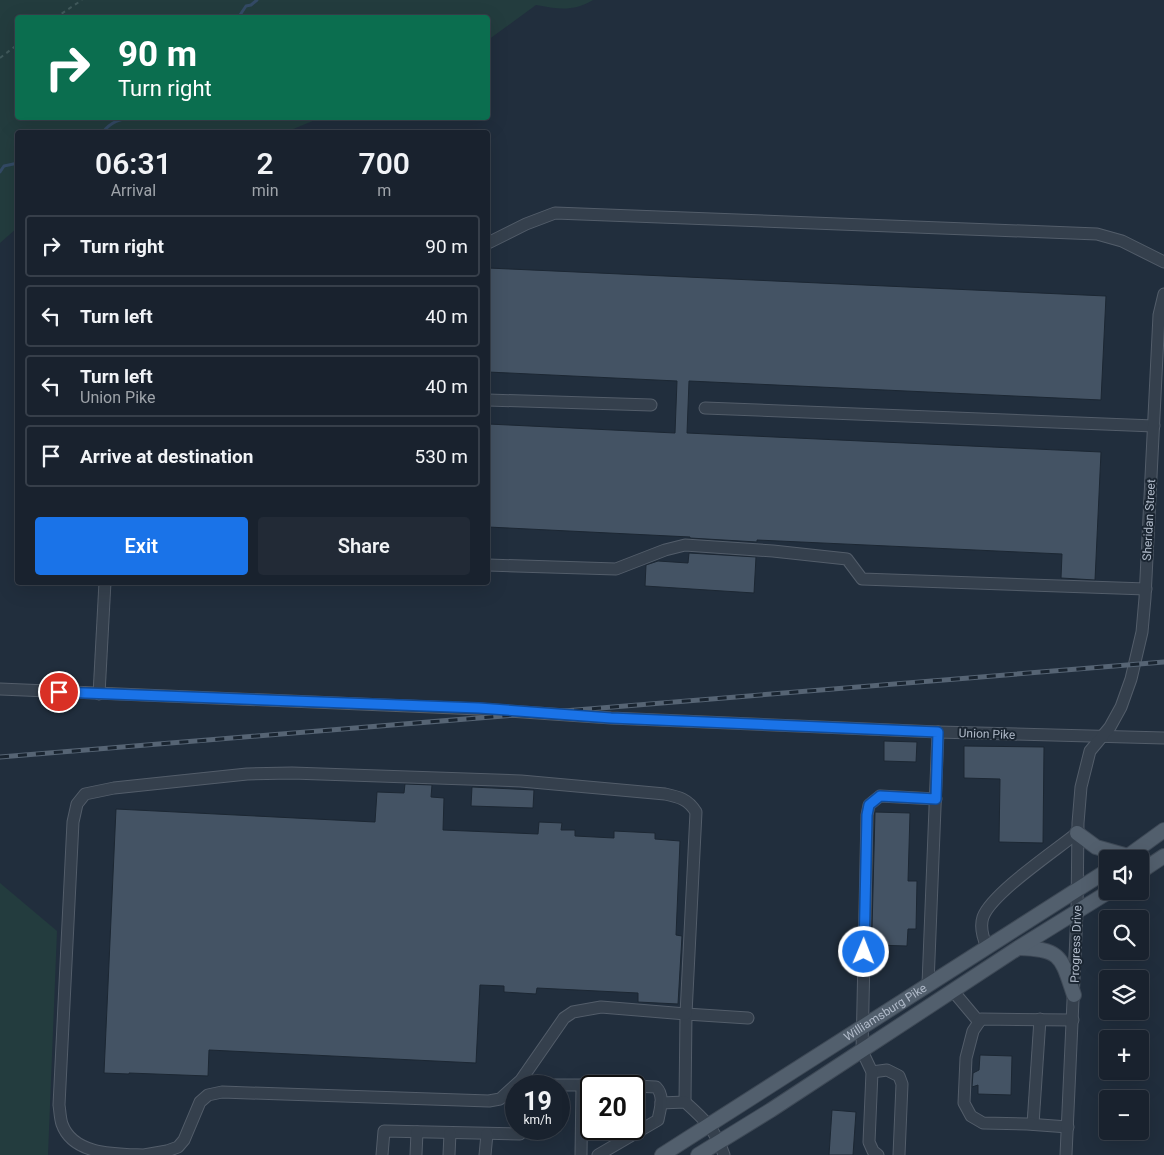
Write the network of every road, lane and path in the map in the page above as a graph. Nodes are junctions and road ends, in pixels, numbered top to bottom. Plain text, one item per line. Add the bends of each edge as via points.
1 (82, 0) edge
2 (60, 15) edge
3 (15, 46) edge
4 (0, 58) edge
5 (490, 242) edge
6 (1164, 262) edge
7 (1164, 294) edge
8 (490, 400) edge
9 (651, 405) dead end
10 (705, 408) dead end
11 (1154, 426) junction
12 (490, 565) edge
13 (105, 585) edge
14 (1146, 588) junction
15 (0, 689) edge
16 (99, 694) junction
17 (938, 732) junction
18 (1102, 738) junction
19 (1164, 738) edge
20 (936, 799) junction
21 (1164, 830) edge
22 (1078, 833) junction
23 (1104, 850) edge
24 (1137, 850) edge
25 (1164, 856) edge
26 (1149, 866) edge
27 (1099, 876) edge
28 (1077, 890) junction
29 (1099, 898) edge
30 (1077, 912) junction
31 (987, 947) junction
32 (1018, 948) junction
33 (928, 984) junction
34 (953, 991) junction
35 (1074, 995) junction
36 (686, 1014) junction
37 (748, 1018) dead end
38 (1040, 1019) junction
39 (1073, 1020) junction
40 (979, 1022) junction
41 (862, 1028) junction
42 (862, 1051) junction
43 (872, 1072) junction
44 (645, 1086) edge
45 (685, 1102) junction
46 (662, 1103) junction
47 (1033, 1124) junction
48 (710, 1125) junction
49 (1068, 1127) junction
50 (417, 1132) junction
51 (450, 1133) junction
52 (487, 1134) junction
53 (505, 1134) edge
54 (581, 1140) edge
55 (722, 1148) edge
56 (144, 1155) edge
57 (382, 1155) edge
58 (416, 1155) edge
59 (449, 1155) edge
60 (486, 1155) edge
61 (581, 1155) edge
62 (598, 1155) edge
63 (662, 1155) edge
64 (698, 1155) edge
65 (878, 1155) edge
66 (900, 1155) edge
67 (1066, 1155) edge

1 - 2 path
3 - 4 path
5 - 6 street via 555,213 1096,234 1122,241
7 - 11 street, Sheridan Street via 1159,315
8 - 9 street
10 - 11 street
11 - 14 street, Sheridan Street
12 - 14 street via 616,569 665,550 685,546 773,551 847,560 862,579
13 - 16 street
14 - 18 street, Sheridan Street via 1135,664 1121,707
15 - 16 street, Union Pike
16 - 17 street, Union Pike via 479,708 611,718
17 - 18 street, Union Pike
17 - 20 street
18 - 19 street, Union Pike
18 - 22 street, Progress Drive via 1090,751 1085,768
20 - 33 street
20 - 41 street via 880,796 869,805
21 - 24 main road
22 - 23 main road
22 - 28 street, Progress Drive
22 - 31 street via 997,896 982,919
25 - 26 main road
27 - 28 main road, Williamsburg Pike
28 - 30 street, Progress Drive
28 - 31 main road, Williamsburg Pike
29 - 30 main road, Williamsburg Pike
30 - 32 main road, Williamsburg Pike
30 - 35 street, Progress Drive
31 - 33 main road, Williamsburg Pike
32 - 34 main road, Williamsburg Pike
32 - 35 main road via 1038,948 1054,954 1063,964
33 - 41 main road, Williamsburg Pike
34 - 40 street
34 - 42 main road, Williamsburg Pike
35 - 39 street, Progress Drive
36 - 37 street
36 - 45 street
36 - 56 street via 600,1007 573,1012 564,1018 521,1080 500,1098 489,1101 222,1092 208,1095 200,1102 178,1147
36 - 56 street via 696,812 684,798 521,781 292,773 247,774 85,794 76,804 73,822 59,1105 62,1124 69,1138 89,1150 102,1154
38 - 39 street
38 - 40 street via 981,1019
38 - 47 street
39 - 49 street, Progress Drive
40 - 47 street via 973,1031 966,1058 964,1103 972,1116 983,1124
41 - 42 street
41 - 48 main road, Williamsburg Pike
42 - 43 street
42 - 55 main road, Williamsburg Pike
43 - 65 street via 869,1142
43 - 66 street via 887,1070 899,1076 902,1084
44 - 46 street via 660,1090
45 - 46 street
45 - 48 street
46 - 62 street via 658,1120
47 - 49 street
48 - 55 street
48 - 63 main road, Williamsburg Pike
49 - 67 street, Progress Drive
50 - 51 street
50 - 57 street via 384,1131
50 - 58 street
51 - 52 street
51 - 59 street
52 - 53 street
52 - 60 street
54 - 61 street
55 - 64 main road, Williamsburg Pike

